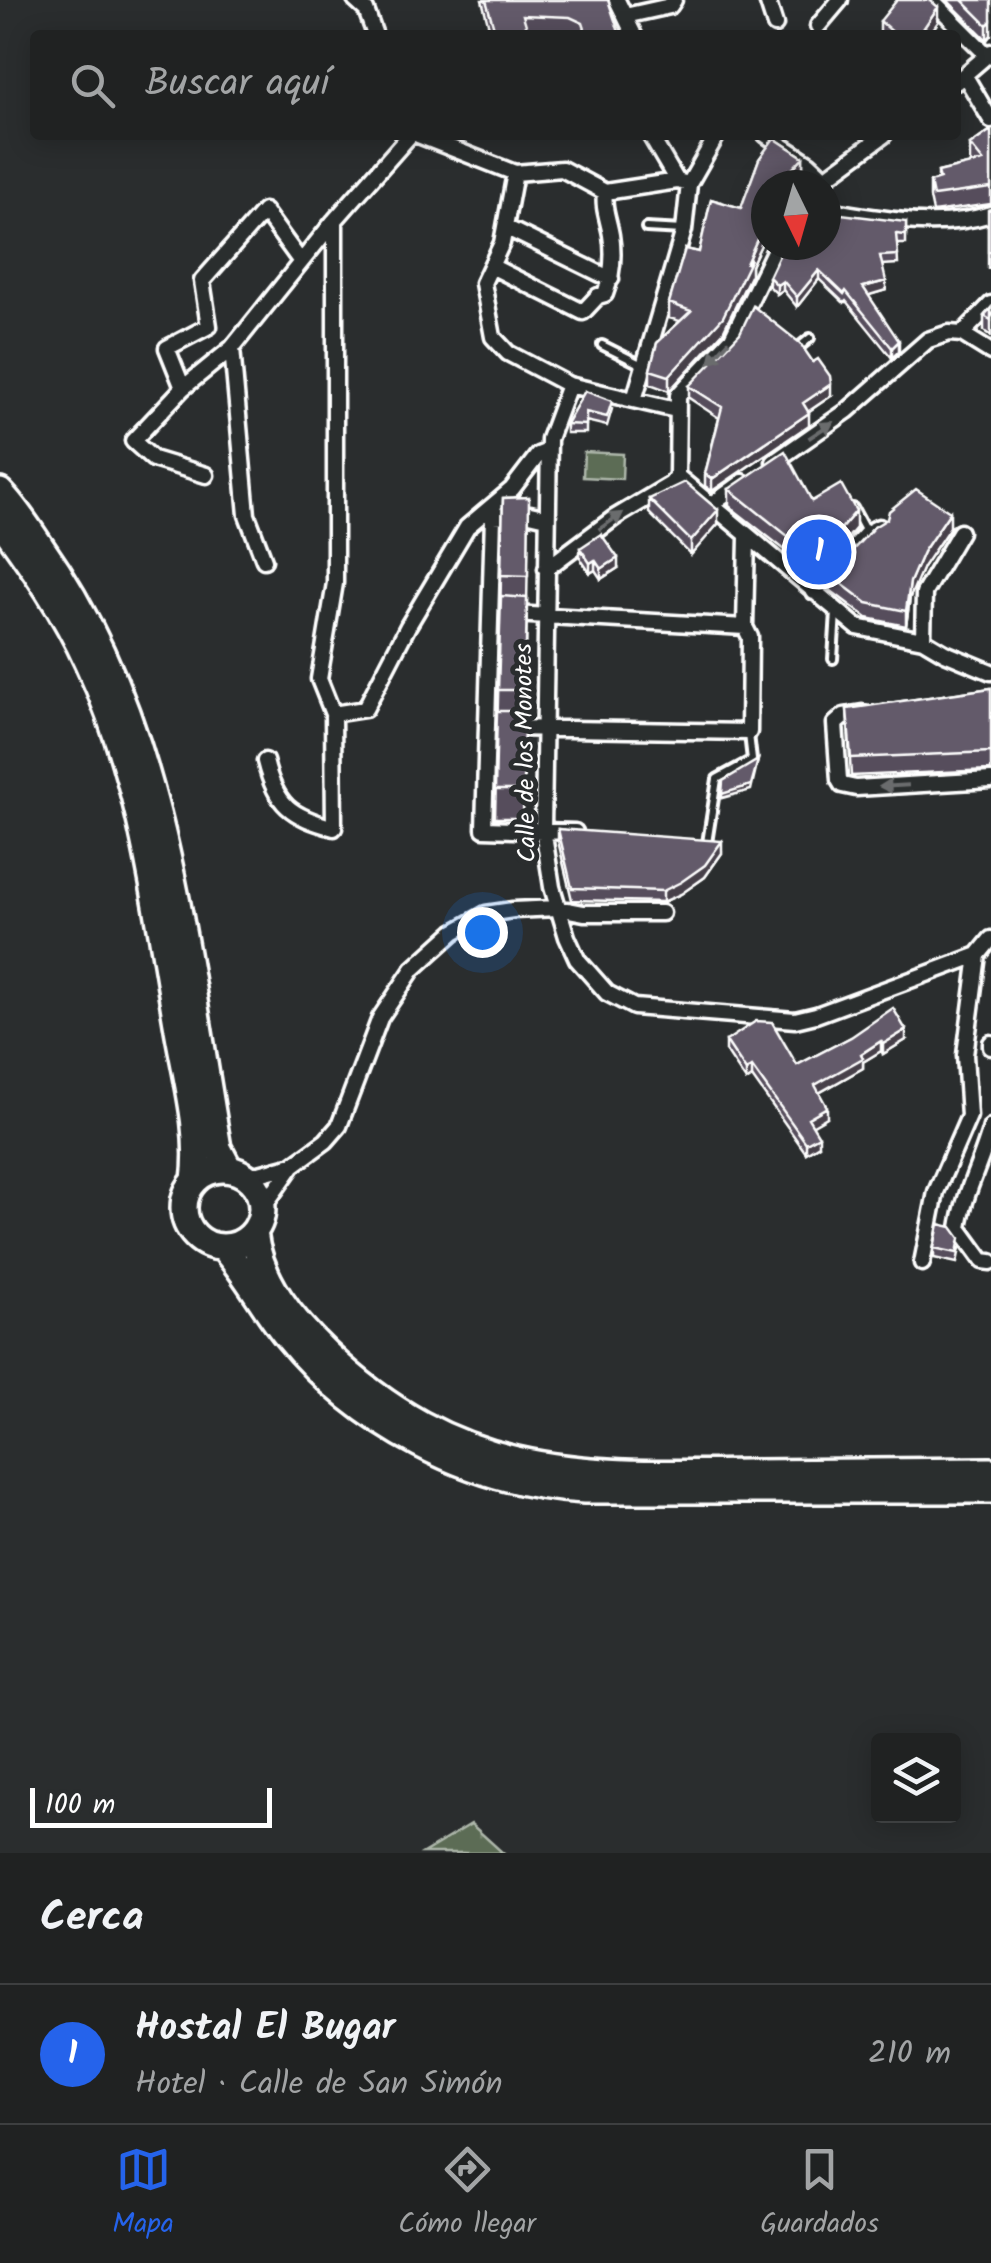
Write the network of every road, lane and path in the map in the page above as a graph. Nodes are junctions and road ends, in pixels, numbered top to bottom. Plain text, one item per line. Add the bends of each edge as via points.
1 (355, 0) edge
2 (674, 0) edge
3 (767, 0) edge
4 (840, 0) edge
5 (932, 0) edge
6 (619, 5) edge
7 (775, 25) dead end
8 (818, 26) dead end
9 (373, 30) edge
10 (632, 30) edge
11 (989, 54) edge
12 (961, 78) edge
13 (961, 80) edge
14 (991, 120) edge
15 (406, 140) edge
16 (431, 140) edge
17 (653, 140) edge
18 (713, 140) edge
19 (774, 140) edge
20 (877, 140) edge
21 (814, 170) edge
22 (835, 170) edge
23 (514, 173) junction
24 (683, 183) junction
25 (605, 192) junction
26 (841, 212) edge
27 (991, 214) edge
28 (335, 220) junction
29 (505, 228) junction
30 (646, 228) dead end
31 (684, 230) junction
32 (772, 260) edge
33 (301, 262) junction
34 (491, 266) junction
35 (611, 279) junction
36 (991, 304) edge
37 (962, 334) junction
38 (810, 338) dead end
39 (795, 341) edge
40 (602, 345) dead end
41 (232, 348) junction
42 (991, 352) edge
43 (646, 367) junction
44 (569, 385) junction
45 (183, 388) junction
46 (634, 400) junction
47 (676, 410) junction
48 (548, 451) junction
49 (206, 475) dead end
50 (676, 476) junction
51 (0, 492) edge
52 (848, 498) edge
53 (711, 505) junction
54 (547, 518) junction
55 (0, 521) edge
56 (873, 530) joint
57 (960, 532) dead end
58 (747, 537) junction
59 (264, 560) dead end
60 (546, 569) junction
61 (814, 592) junction
62 (836, 610) junction
63 (492, 613) junction
64 (545, 615) junction
65 (745, 627) junction
66 (923, 640) junction
67 (834, 659) dead end
68 (991, 672) edge
69 (882, 710) edge
70 (334, 714) junction
71 (488, 728) junction
72 (544, 728) junction
73 (749, 732) junction
74 (265, 761) dead end
75 (991, 780) edge
76 (543, 829) junction
77 (598, 834) edge
78 (689, 842) edge
79 (707, 843) joint
80 (558, 908) junction
81 (662, 913) dead end
82 (991, 939) edge
83 (978, 955) junction
84 (991, 1127) edge
85 (293, 1165) junction
86 (236, 1172) junction
87 (195, 1180) junction
88 (258, 1220) junction
89 (223, 1248) junction
90 (991, 1262) edge
91 (922, 1263) dead end
92 (991, 1471) edge
93 (622, 1483) junction
94 (991, 1490) edge

1 - 9 street
2 - 6 street via 670,6
3 - 7 street
4 - 8 street
5 - 11 street
6 - 10 street
11 - 12 street
13 - 14 street
15 - 28 street
16 - 23 street
17 - 24 street
18 - 24 street
19 - 21 street
20 - 22 street
23 - 25 street via 562,169
23 - 29 street
24 - 25 street
24 - 31 street
25 - 35 street
26 - 27 street via 925,224
28 - 33 street
28 - 70 street via 335,583 319,679
29 - 34 street
29 - 35 street
30 - 31 lane
31 - 43 street
32 -> 47 street via 754,309 682,391
33 - 41 street
33 - 45 street via 264,211 202,281 209,326 166,348
34 - 35 street via 583,312 605,294
34 - 44 street via 482,291 496,343
36 - 37 street
37 - 42 street
53 -> 37 street via 836,420 928,340
38 - 39 lane via 800,348
40 - 43 lane
41 - 45 street
41 - 59 street via 247,515
43 - 46 street
44 - 46 street
44 - 48 street
45 - 49 street via 133,441 154,460
46 - 47 street
47 - 50 street
48 - 54 street, Calle de los Monotes
48 - 70 street via 468,527 365,709
50 - 53 street
60 -> 50 street
51 - 86 highway via 60,574 136,732 158,815 218,1148
52 - 56 lane
53 - 58 street
54 - 60 street, Calle de los Monotes
54 - 63 street via 493,516
55 - 87 highway via 72,632 120,741 142,821 171,990 196,1142
56 - 61 street
57 - 66 street via 924,594
58 - 61 street
58 - 65 street
60 - 64 street, Calle de los Monotes
61 - 62 street
62 - 66 street via 857,627
62 - 67 lane
63 - 64 street
63 - 71 street
64 - 65 street
64 - 72 street, Calle de los Monotes
65 - 73 street
66 - 68 street
75 -> 69 street via 842,785 835,724 844,716
70 - 74 street via 334,828 292,813 272,788
71 - 72 street
71 - 76 street via 484,829
72 - 73 street
72 - 76 street, Calle de los Monotes
73 - 79 lane via 752,760 717,779
76 - 77 street
76 - 80 street, Calle de los Monotes
78 - 79 street
80 - 81 street
80 - 83 street, Calle de los Monotes via 590,977 619,1000 648,1009 807,1018
80 - 85 street via 486,914 422,961 380,1018 339,1126
82 - 83 street
83 - 91 street via 965,1055 970,1116 936,1192
84 - 90 street via 959,1228 983,1261
85 - 86 street
85 - 88 street
86 - 87 highway
86 - 88 highway via 257,1189
87 - 89 highway via 184,1217 198,1239
88 - 89 highway via 235,1246
88 - 93 highway via 257,1254 266,1276 310,1338 404,1415 485,1453
89 - 93 highway via 306,1359 398,1433 521,1482 556,1489
92 - 93 highway
93 - 94 highway

